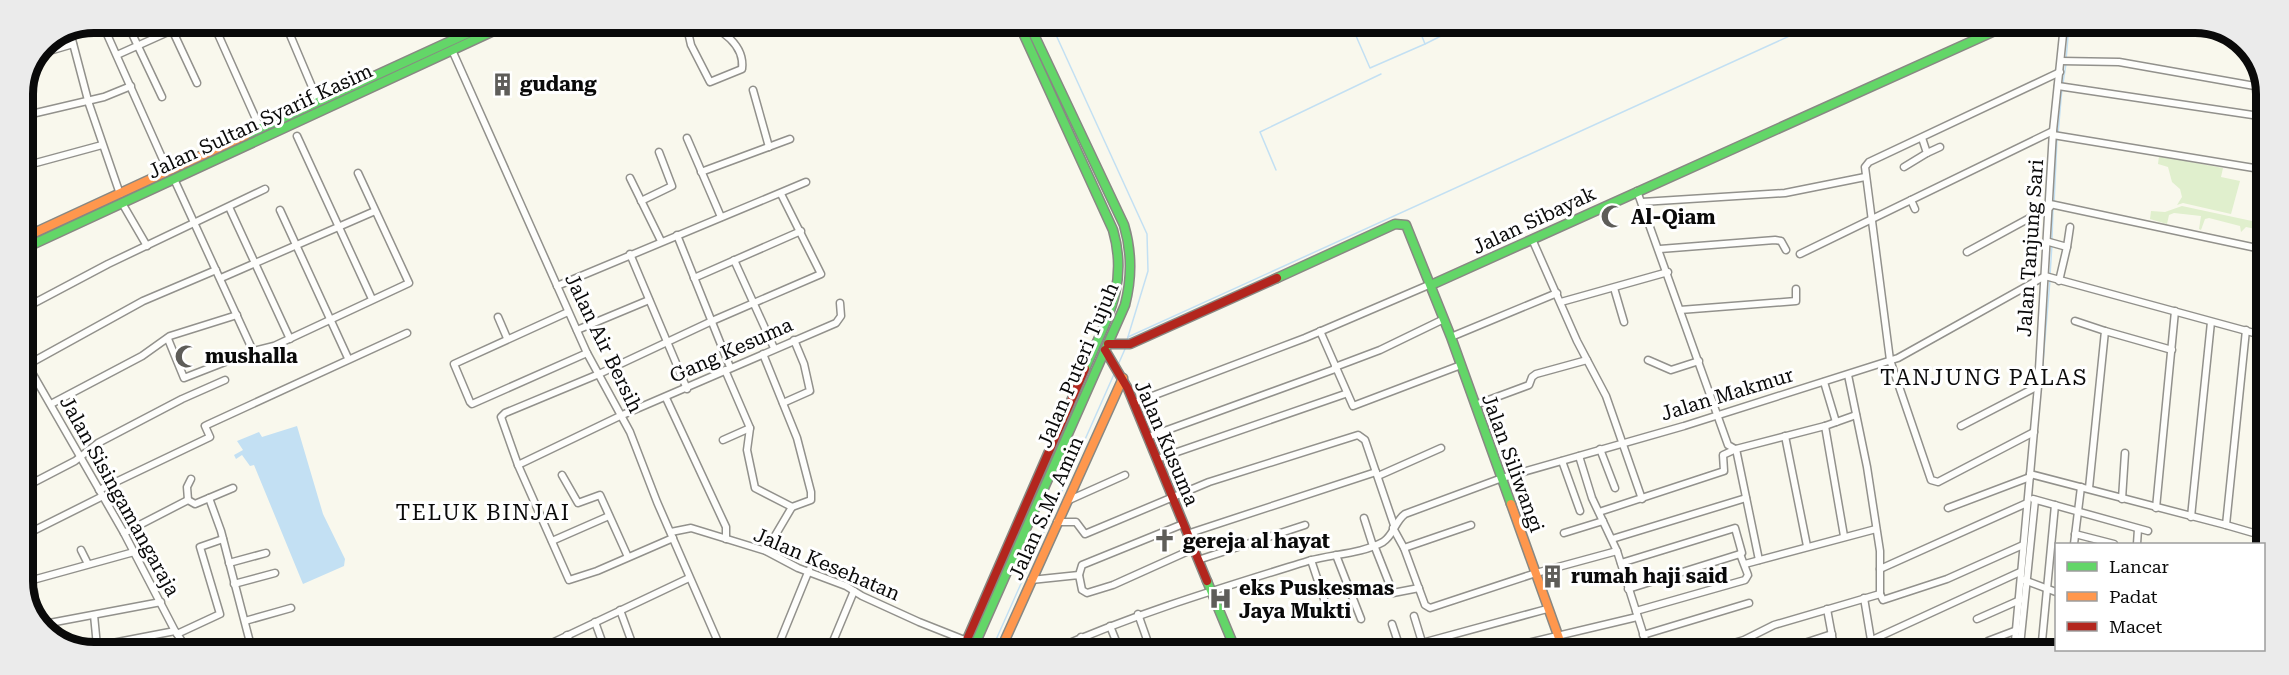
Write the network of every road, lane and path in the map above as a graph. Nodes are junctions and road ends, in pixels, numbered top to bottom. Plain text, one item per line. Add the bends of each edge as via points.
1 (107, 33) edge
2 (132, 33) edge
3 (159, 33) edge
4 (174, 33) edge
5 (217, 33) edge
6 (289, 33) edge
7 (468, 33) edge
8 (489, 33) edge
9 (688, 33) edge
10 (724, 33) edge
11 (1024, 33) edge
12 (1033, 33) edge
13 (1990, 33) edge
14 (2064, 33) edge
15 (71, 38) edge
16 (73, 44) junction
17 (138, 45) junction
18 (52, 50) edge
19 (452, 51) junction
20 (117, 55) junction
21 (2063, 61) junction
22 (2060, 72) junction
23 (197, 83) dead end
24 (131, 86) junction
25 (2060, 86) junction
26 (2255, 86) edge
27 (753, 90) dead end
28 (162, 97) dead end
29 (87, 100) junction
30 (318, 101) junction
31 (1061, 103) junction
32 (33, 113) edge
33 (2256, 115) edge
34 (260, 128) junction
35 (295, 131) junction
36 (2055, 134) junction
37 (687, 138) dead end
38 (1922, 138) junction
39 (790, 139) dead end
40 (102, 145) junction
41 (768, 147) junction
42 (1940, 147) dead end
43 (659, 152) dead end
44 (1928, 153) junction
45 (33, 164) edge
46 (1904, 167) dead end
47 (2256, 168) edge
48 (168, 171) junction
49 (701, 172) junction
50 (358, 173) dead end
51 (1865, 177) junction
52 (630, 178) dead end
53 (174, 179) junction
54 (806, 182) dead end
55 (266, 189) dead end
56 (1637, 191) junction
57 (781, 194) junction
58 (121, 199) junction
59 (1911, 200) junction
60 (641, 201) junction
61 (1642, 202) junction
62 (2050, 206) junction
63 (229, 207) junction
64 (1915, 208) dead end
65 (280, 210) dead end
66 (375, 211) junction
67 (722, 217) junction
68 (1871, 220) junction
69 (195, 223) junction
70 (338, 226) junction
71 (2070, 227) dead end
72 (801, 231) junction
73 (33, 234) edge
74 (677, 235) junction
75 (1533, 239) junction
76 (661, 241) junction
77 (2051, 242) junction
78 (33, 243) edge
79 (297, 245) junction
80 (147, 246) junction
81 (2067, 247) junction
82 (2256, 248) edge
83 (1660, 249) junction
84 (1786, 250) dead end
85 (1967, 252) dead end
86 (630, 254) junction
87 (1800, 254) dead end
88 (734, 260) junction
89 (256, 263) junction
90 (216, 270) junction
91 (1668, 272) junction
92 (2049, 277) junction
93 (221, 278) junction
94 (694, 278) junction
95 (2059, 280) junction
96 (1431, 284) junction
97 (557, 286) junction
98 (1614, 288) junction
99 (1796, 289) dead end
100 (1557, 293) junction
101 (372, 299) junction
102 (649, 300) junction
103 (1561, 302) junction
104 (753, 303) junction
105 (840, 303) dead end
106 (33, 304) edge
107 (1680, 310) junction
108 (2175, 310) junction
109 (568, 312) junction
110 (237, 315) junction
111 (498, 317) dead end
112 (330, 319) junction
113 (1444, 319) junction
114 (711, 321) junction
115 (2075, 321) dead end
116 (1624, 322) dead end
117 (2211, 322) junction
118 (577, 330) junction
119 (2246, 330) junction
120 (1320, 331) junction
121 (2105, 331) junction
122 (407, 333) dead end
123 (2256, 333) edge
124 (1451, 336) junction
125 (507, 338) junction
126 (168, 339) junction
127 (290, 339) junction
128 (794, 340) junction
129 (668, 343) junction
130 (774, 348) junction
131 (1105, 350) junction
132 (253, 351) junction
133 (2172, 351) junction
134 (587, 353) junction
135 (763, 354) junction
136 (348, 358) junction
137 (1587, 360) junction
138 (1648, 360) dead end
139 (1890, 360) junction
140 (1699, 361) junction
141 (33, 362) edge
142 (1461, 365) junction
143 (728, 368) junction
144 (1335, 368) junction
145 (1118, 370) junction
146 (33, 374) edge
147 (599, 374) junction
148 (1848, 375) junction
149 (225, 380) dead end
150 (1824, 382) junction
151 (2038, 386) junction
152 (687, 389) junction
153 (1345, 394) junction
154 (666, 398) junction
155 (783, 403) junction
156 (1134, 403) junction
157 (51, 404) junction
158 (1475, 405) junction
159 (1718, 414) junction
160 (1856, 415) junction
161 (620, 416) junction
162 (1836, 422) junction
163 (1825, 426) junction
164 (1961, 426) dead end
165 (750, 428) junction
166 (2034, 432) junction
167 (1785, 436) junction
168 (1148, 437) junction
169 (723, 440) dead end
170 (1623, 443) junction
171 (1441, 448) dead end
172 (1600, 449) junction
173 (1736, 449) junction
174 (2125, 453) dead end
175 (81, 456) junction
176 (1579, 456) junction
177 (1157, 459) junction
178 (1562, 461) junction
179 (518, 465) junction
180 (1377, 474) junction
181 (562, 475) dead end
182 (1125, 475) dead end
183 (2030, 476) junction
184 (1502, 478) junction
185 (191, 479) dead end
186 (33, 484) edge
187 (2081, 487) junction
188 (233, 488) dead end
189 (1615, 488) dead end
190 (2089, 488) junction
191 (101, 493) junction
192 (1172, 497) junction
193 (209, 498) junction
194 (1746, 498) junction
195 (1642, 499) junction
196 (2122, 499) junction
197 (188, 500) junction
198 (2030, 500) junction
199 (1066, 501) junction
200 (2055, 505) junction
201 (792, 507) junction
202 (1948, 508) dead end
203 (2156, 508) junction
204 (1580, 511) dead end
205 (1599, 512) junction
206 (2077, 512) junction
207 (609, 516) junction
208 (2191, 517) junction
209 (1364, 518) dead end
210 (1603, 521) junction
211 (1056, 522) junction
212 (1183, 524) junction
213 (1305, 525) dead end
214 (1471, 525) dead end
215 (2226, 525) junction
216 (1394, 527) junction
217 (1876, 529) junction
218 (2138, 529) junction
219 (33, 530) edge
220 (2148, 531) dead end
221 (124, 533) junction
222 (1564, 533) dead end
223 (1187, 534) junction
224 (2075, 534) junction
225 (2256, 534) edge
226 (672, 535) junction
227 (1844, 536) junction
228 (223, 539) junction
229 (726, 539) junction
230 (1612, 539) junction
231 (552, 541) junction
232 (2074, 543) edge
233 (2110, 543) edge
234 (2137, 543) edge
235 (2023, 545) junction
236 (1374, 546) junction
237 (1807, 546) junction
238 (1404, 548) junction
239 (1193, 549) junction
240 (81, 550) dead end
241 (766, 551) junction
242 (1617, 551) junction
243 (134, 552) junction
244 (266, 553) dead end
245 (1740, 554) junction
246 (1336, 555) junction
247 (628, 556) junction
248 (1198, 560) junction
249 (1759, 560) junction
250 (1311, 561) junction
251 (229, 562) junction
252 (1621, 563) junction
253 (88, 564) junction
254 (1745, 564) junction
255 (1880, 569) junction
256 (809, 570) junction
257 (275, 573) dead end
258 (1536, 573) junction
259 (1079, 575) junction
260 (689, 578) junction
261 (2023, 579) junction
262 (33, 580) edge
263 (1031, 580) junction
264 (234, 584) junction
265 (1419, 588) junction
266 (1628, 589) junction
267 (2048, 589) junction
268 (854, 591) junction
269 (1211, 591) junction
270 (2055, 592) edge
271 (1880, 594) junction
272 (1324, 598) dead end
273 (1864, 598) junction
274 (2020, 600) junction
275 (161, 602) junction
276 (1749, 603) dead end
277 (291, 608) dead end
278 (1547, 609) junction
279 (1827, 609) junction
280 (620, 610) junction
281 (1138, 614) junction
282 (1637, 614) junction
283 (94, 615) junction
284 (1414, 616) dead end
285 (1361, 619) dead end
286 (1977, 619) dead end
287 (245, 621) junction
288 (595, 622) junction
289 (50, 623) edge
290 (1392, 624) dead end
291 (1110, 626) junction
292 (2018, 632) junction
293 (176, 633) junction
294 (1832, 634) junction
295 (567, 635) junction
296 (1643, 635) junction
297 (1557, 636) junction
298 (1081, 637) junction
299 (1872, 640) joint
300 (967, 641) joint
301 (1988, 641) dead end
302 (97, 642) edge
303 (121, 642) edge
304 (182, 642) edge
305 (250, 642) edge
306 (553, 642) edge
307 (570, 642) edge
308 (602, 642) edge
309 (632, 642) edge
310 (718, 642) edge
311 (780, 642) edge
312 (833, 642) edge
313 (976, 642) edge
314 (1004, 642) edge
315 (1070, 642) edge
316 (1084, 642) edge
317 (1116, 642) edge
318 (1149, 642) edge
319 (1232, 642) edge
320 (1398, 642) edge
321 (1422, 642) joint
322 (1532, 642) edge
323 (1560, 642) edge
324 (1645, 642) edge
325 (1737, 642) edge
326 (1808, 642) edge
327 (1833, 642) edge
328 (2017, 642) edge
329 (2042, 642) edge

1 - 20 street
2 - 17 street
3 - 17 street
4 - 23 street
5 - 34 street
6 - 30 street
7 - 30 main road, Jalan Sultan Syarif Kasim
8 - 19 main road, Jalan Sultan Syarif Kasim
9 - 10 street via 710,82 742,69 730,38
11 - 31 main road, Jalan Puteri Tujuh
12 - 31 main road, Jalan Puteri Tujuh
13 - 56 main road, Jalan Sibayak
14 - 21 street, Jalan Tanjung Sari
15 - 16 street
16 - 18 street
16 - 29 street
17 - 20 street
17 - 28 street
19 - 35 main road, Jalan Sultan Syarif Kasim
19 - 97 street, Jalan Air Bersih
20 - 24 street
21 - 22 street, Jalan Tanjung Sari
21 - 26 street via 2130,64
22 - 25 street, Jalan Tanjung Sari
22 - 38 street
24 - 29 street
24 - 48 street
25 - 33 street
25 - 36 street, Jalan Tanjung Sari
27 - 41 street
29 - 32 street
29 - 40 street
30 - 34 main road, Jalan Sultan Syarif Kasim
31 - 131 main road, Jalan Puteri Tujuh via 1120,216 1129,244 1131,283
31 - 300 main road, Jalan Puteri Tujuh via 1113,230 1119,255 1118,288
34 - 48 main road, Jalan Sultan Syarif Kasim
35 - 53 main road, Jalan Sultan Syarif Kasim
35 - 70 street
36 - 47 street
36 - 59 street
36 - 62 street, Jalan Tanjung Sari
37 - 49 street
38 - 44 street
38 - 51 street via 1867,164
39 - 41 street
40 - 45 street
40 - 58 street
41 - 49 street
42 - 44 street
43 - 60 street via 672,186
44 - 46 street
48 - 58 main road, Jalan Sultan Syarif Kasim
49 - 67 street
50 - 66 street
51 - 61 street via 1793,192
51 - 68 street
52 - 60 street
53 - 58 main road, Jalan Sultan Syarif Kasim
53 - 69 street
54 - 57 street
55 - 63 street
56 - 61 street
56 - 75 main road, Jalan Sibayak
57 - 67 street
57 - 72 street
58 - 73 main road, Jalan Sultan Syarif Kasim
58 - 78 main road, Jalan Sultan Syarif Kasim
58 - 80 street
59 - 64 street
59 - 68 street
60 - 76 street
61 - 83 street
62 - 77 street, Jalan Tanjung Sari
62 - 82 street
62 - 85 street
63 - 69 street
63 - 89 street
65 - 79 street
66 - 70 street
66 - 101 street via 410,282
67 - 74 street
68 - 87 street
68 - 139 street
69 - 80 street
69 - 90 street
70 - 79 street
70 - 101 street
71 - 81 street
72 - 88 street
72 - 104 street via 821,273
74 - 76 street
74 - 94 street
75 - 96 main road, Jalan Sibayak
75 - 100 street
76 - 86 street
77 - 81 street
77 - 92 street, Jalan Tanjung Sari
79 - 89 street
79 - 112 street
80 - 106 street
81 - 95 street
83 - 84 street via 1775,240 1781,241
83 - 91 street
86 - 97 street
86 - 102 street
88 - 94 street
88 - 104 street
89 - 93 street
89 - 127 street
90 - 93 street
90 - 141 street via 143,302
91 - 98 street
91 - 107 street
92 - 95 street
92 - 139 street, Jalan Makmur via 2025,285 1907,354
92 - 151 street, Jalan Tanjung Sari
93 - 110 street
94 - 114 street
95 - 108 street
96 - 113 main road, Jalan Siliwangi
96 - 120 street
96 - 131 main road via 1408,226 1398,224 1130,344
97 - 109 street, Jalan Air Bersih
98 - 103 street
98 - 116 street
99 - 107 street via 1796,301
100 - 103 street
100 - 124 street
101 - 112 street
102 - 118 street
102 - 129 street
103 - 137 street
104 - 114 street
104 - 130 street
105 - 128 street, Gang Kesuma via 842,314 838,322
107 - 140 street
108 - 117 street
108 - 133 street
109 - 118 street, Jalan Air Bersih
109 - 125 street
110 - 126 street
110 - 132 street
111 - 125 street
112 - 127 street
112 - 136 street
113 - 124 main road, Jalan Siliwangi
113 - 144 street
114 - 129 street
114 - 143 street
115 - 121 street
117 - 119 street
117 - 208 street
118 - 134 street, Jalan Air Bersih
119 - 123 street
119 - 215 street
120 - 144 street
120 - 156 street
121 - 133 street
121 - 190 street
122 - 136 street
124 - 142 main road, Jalan Siliwangi
125 - 134 street via 454,364 472,404
126 - 132 street via 184,378
126 - 157 street
127 - 132 street via 266,350
128 - 130 street, Gang Kesuma
128 - 155 street via 810,391
129 - 147 street
129 - 152 street
130 - 135 street, Gang Kesuma
131 - 145 main road, Jalan Kusuma
131 - 313 main road, Jalan Puteri Tujuh
133 - 203 street
134 - 147 street, Jalan Air Bersih
135 - 143 street, Gang Kesuma
135 - 155 street
136 - 191 street via 206,425 210,437
137 - 158 street via 1536,374 1529,385
137 - 170 street via 1606,396
138 - 140 street via 1671,370
139 - 148 street, Jalan Makmur
139 - 166 street via 1933,482
140 - 159 street
142 - 153 street via 1355,406
142 - 158 main road, Jalan Siliwangi
143 - 152 street, Gang Kesuma
143 - 165 street
144 - 153 street
144 - 168 street
145 - 156 main road, Jalan Kusuma
145 - 199 main road, Jalan S.M. Amin
146 - 157 street, Jalan Sisingamangaraja
147 - 161 street, Jalan Air Bersih
147 - 179 street via 504,414 502,419
148 - 150 street, Jalan Makmur
148 - 160 street
149 - 175 street via 148,416 90,447
150 - 159 street, Jalan Makmur
150 - 162 street
151 - 164 street
151 - 166 street, Jalan Tanjung Sari
152 - 154 street, Gang Kesuma
153 - 177 street
154 - 161 street, Gang Kesuma
154 - 229 street via 726,527
155 - 201 street via 812,492 811,500
156 - 168 main road, Jalan Kusuma
157 - 175 street, Jalan Sisingamangaraja
158 - 184 main road, Jalan Siliwangi
159 - 170 street, Jalan Makmur
159 - 173 street via 1729,448
160 - 162 street
160 - 217 street
161 - 179 street, Gang Kesuma
161 - 226 street, Jalan Air Bersih
162 - 163 street
163 - 167 street
163 - 227 street
165 - 169 street
165 - 201 street via 747,454 755,488
166 - 183 street, Jalan Tanjung Sari
167 - 173 street
167 - 237 street
168 - 177 main road, Jalan Kusuma
170 - 172 street, Jalan Makmur
170 - 195 street
171 - 180 street
172 - 176 street, Jalan Makmur
172 - 189 street
173 - 194 street
173 - 195 street via 1723,455 1724,471
174 - 196 street
175 - 186 street
175 - 191 street, Jalan Sisingamangaraja
176 - 178 street, Jalan Makmur
176 - 205 street
177 - 192 main road, Jalan Kusuma
178 - 184 street, Jalan Makmur
178 - 204 street
179 - 231 street
180 - 192 street via 1365,440 1358,435
180 - 216 street
180 - 223 street
181 - 207 street via 578,503 600,495
182 - 199 street
183 - 187 street
183 - 198 street, Jalan Tanjung Sari
183 - 202 street
184 - 216 street, Jalan Makmur via 1405,514
184 - 258 main road, Jalan Siliwangi
185 - 197 street
187 - 190 street
187 - 206 street
188 - 193 street
190 - 196 street
191 - 219 street
191 - 221 street, Jalan Sisingamangaraja
192 - 211 street via 1085,534 1076,522
192 - 212 main road, Jalan Kusuma
193 - 197 street via 195,504
193 - 228 street
194 - 230 street
194 - 249 street
195 - 205 street
196 - 203 street
197 - 221 street
198 - 200 street
198 - 235 street, Jalan Tanjung Sari
198 - 255 street
198 - 261 street
199 - 211 main road, Jalan S.M. Amin
200 - 206 street
200 - 267 street
201 - 241 street
203 - 208 street
205 - 210 street
206 - 218 street
206 - 224 street
207 - 231 street
207 - 247 street
208 - 215 street
209 - 236 street
210 - 222 street
210 - 230 street
211 - 263 main road, Jalan S.M. Amin
212 - 223 main road, Jalan Kusuma
212 - 259 street via 1082,565
213 - 248 street
214 - 238 street
215 - 225 street
216 - 236 street via 1388,538
216 - 238 street
217 - 227 street
217 - 255 street
218 - 220 street
218 - 234 street
221 - 243 street, Jalan Sisingamangaraja
223 - 239 main road, Jalan Kusuma
224 - 232 street
224 - 233 street
226 - 229 street, Jalan Kesehatan via 691,528
226 - 247 street
226 - 260 street, Jalan Air Bersih
227 - 237 street
228 - 251 street
228 - 293 street via 200,547 220,614
229 - 241 street, Jalan Kesehatan
230 - 242 street
231 - 247 street via 570,581
235 - 261 street, Jalan Tanjung Sari
235 - 271 street via 1917,590 1883,600
236 - 246 street
236 - 265 street via 1393,593
237 - 249 street
238 - 265 street
239 - 248 main road, Jalan Kusuma
239 - 259 street via 1095,591 1084,592
240 - 253 street
241 - 256 street, Jalan Kesehatan
242 - 252 street
242 - 258 street
243 - 253 street
243 - 275 street, Jalan Sisingamangaraja
244 - 251 street
245 - 252 street via 1735,528
245 - 254 street
245 - 266 street
246 - 250 street
246 - 285 street
248 - 269 main road, Jalan Kusuma
249 - 254 street
250 - 269 street
250 - 272 street
251 - 264 street
252 - 266 street
253 - 262 street
254 - 282 street via 1748,576 1743,581
255 - 271 street
256 - 268 street, Jalan Kesehatan
256 - 311 street
257 - 264 street
258 - 265 street via 1431,608 1425,605
258 - 278 main road, Jalan Siliwangi
259 - 263 street
260 - 280 street
260 - 310 street, Jalan Air Bersih
261 - 267 street
261 - 274 street, Jalan Tanjung Sari
261 - 292 street
261 - 299 street
263 - 314 main road, Jalan S.M. Amin
264 - 287 street
266 - 282 street
267 - 270 street
267 - 329 street
268 - 300 street, Jalan Kesehatan
268 - 312 street
269 - 281 street
269 - 319 main road, Jalan Kusuma
271 - 273 street
273 - 279 street
273 - 299 street
274 - 286 street
274 - 292 street, Jalan Tanjung Sari
275 - 283 street
275 - 293 street, Jalan Sisingamangaraja
276 - 296 street
277 - 287 street
278 - 297 main road, Jalan Siliwangi
278 - 321 street
279 - 294 street
279 - 325 street via 1774,625
280 - 288 street
280 - 309 street
281 - 291 street
281 - 318 street
282 - 296 street
282 - 297 street
283 - 289 street
283 - 302 street
284 - 321 street
287 - 305 street
288 - 295 street
288 - 308 street
290 - 320 street
291 - 298 street
291 - 317 street
292 - 301 street
292 - 328 street, Jalan Tanjung Sari
293 - 303 street
293 - 304 street, Jalan Sisingamangaraja
294 - 326 street
294 - 327 street
295 - 306 street
295 - 307 street
296 - 324 street
297 - 322 street
297 - 323 main road, Jalan Siliwangi
298 - 315 street
298 - 316 street

